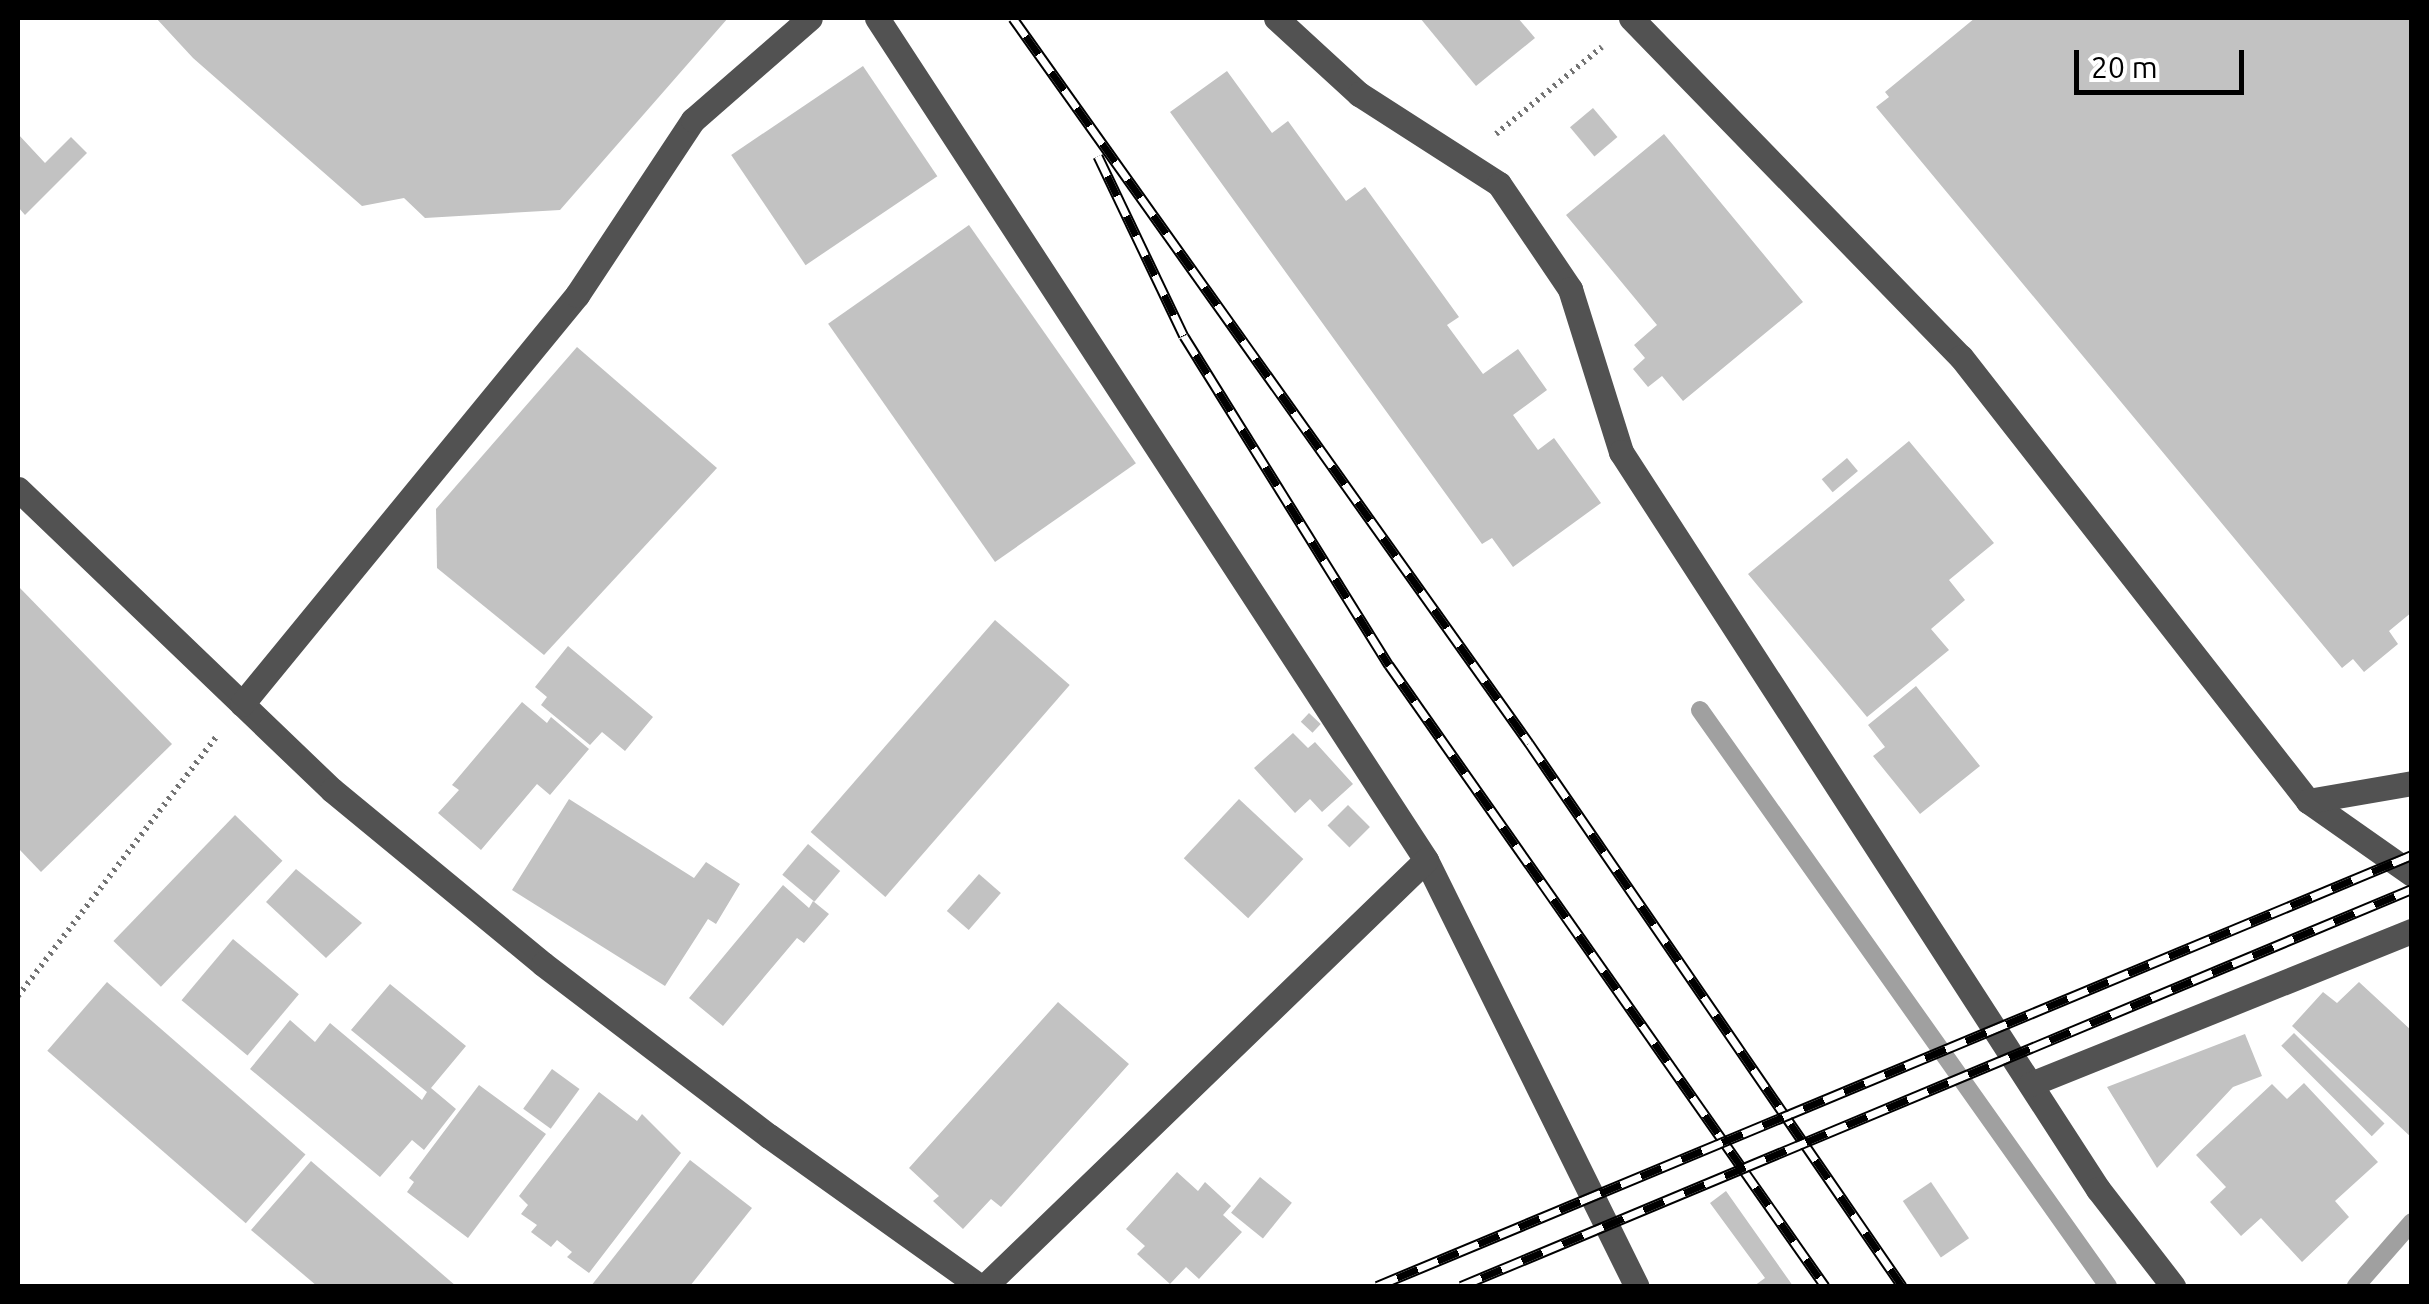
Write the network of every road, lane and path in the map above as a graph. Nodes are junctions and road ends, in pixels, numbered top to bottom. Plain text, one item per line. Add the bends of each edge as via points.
1 (810, 18) edge
2 (877, 18) edge
3 (1276, 18) edge
4 (1632, 19) edge
5 (1463, 161) junction
6 (18, 489) edge
7 (242, 704) junction
8 (2412, 783) edge
9 (2308, 801) junction
10 (1426, 860) junction
11 (2412, 874) edge
12 (2412, 932) edge
13 (18, 996) edge
14 (2031, 1084) junction
15 (982, 1286) edge
16 (1637, 1286) edge
17 (2173, 1286) edge

1 - 7 street via 693,120 577,295
2 - 10 street
3 - 5 street via 1359,94
4 - 5 path
4 - 9 street via 1961,357
5 - 14 street via 1499,184 1570,289 1621,452
6 - 7 street
7 - 13 path
7 - 15 street via 332,790 543,964 768,1136
8 - 9 street
9 - 11 street
10 - 15 street
10 - 16 street
12 - 14 street
14 - 17 street via 2098,1189

